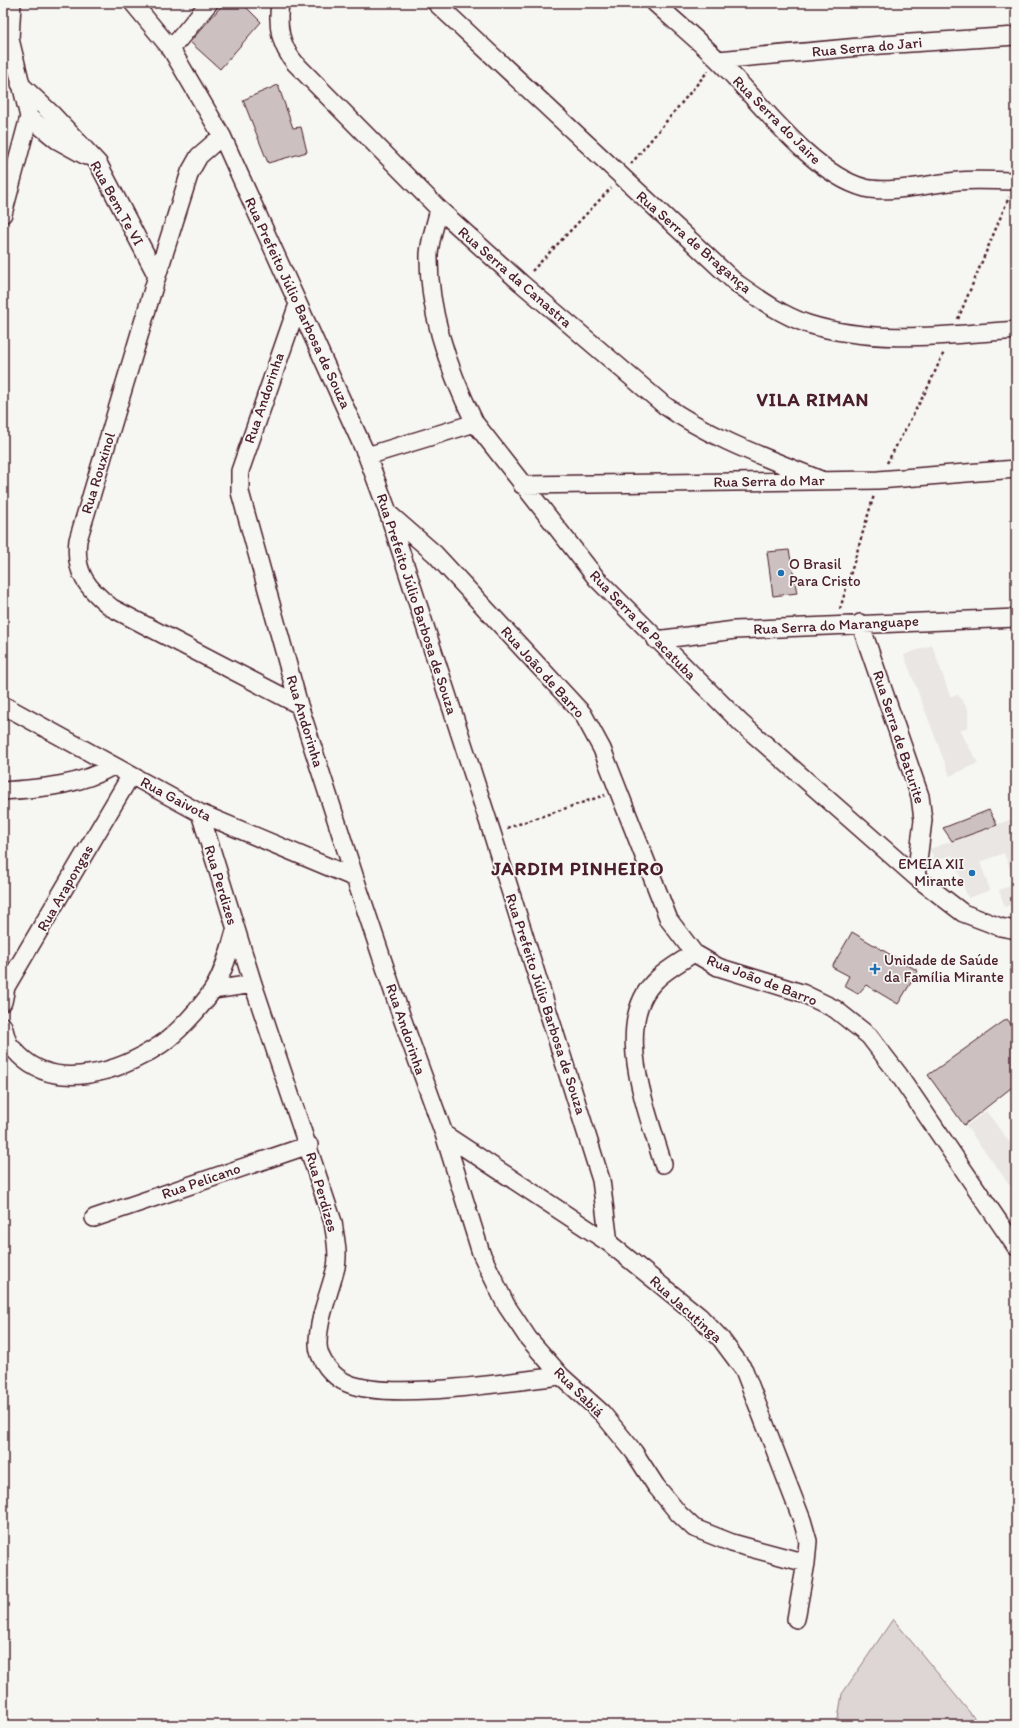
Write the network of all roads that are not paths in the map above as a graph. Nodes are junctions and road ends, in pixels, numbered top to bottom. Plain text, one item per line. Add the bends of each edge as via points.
1 (12, 3) edge
2 (133, 3) edge
3 (209, 3) edge
4 (280, 3) edge
5 (436, 3) edge
6 (655, 3) edge
7 (1016, 36) edge
8 (171, 49) junction
9 (718, 60) junction
10 (20, 84) junction
11 (29, 117) junction
12 (222, 136) junction
13 (98, 163) junction
14 (1016, 181) edge
15 (438, 209) junction
16 (3, 214) edge
17 (157, 276) junction
18 (298, 304) junction
19 (1016, 330) edge
20 (475, 423) junction
21 (367, 456) junction
22 (1016, 469) edge
23 (821, 480) junction
24 (522, 485) junction
25 (388, 512) junction
26 (1014, 622) edge
27 (860, 623) junction
28 (656, 640) junction
29 (3, 705) edge
30 (299, 705) junction
31 (113, 766) junction
32 (131, 775) junction
33 (3, 791) edge
34 (200, 813) junction
35 (916, 877) junction
36 (356, 878) junction
37 (1016, 930) edge
38 (236, 931) junction
39 (694, 953) junction
40 (252, 984) junction
41 (213, 990) junction
42 (3, 1002) edge
43 (3, 1026) edge
44 (444, 1134) junction
45 (309, 1145) junction
46 (662, 1164) dead end
47 (94, 1218) dead end
48 (609, 1243) junction
49 (1016, 1247) edge
50 (561, 1376) junction
51 (806, 1563) junction
52 (796, 1619) dead end

1 - 10 street via 10,39
2 - 8 street, Rua Prefeito Júlio Barbosa de Souza
3 - 8 street
4 - 15 street, Rua Serra da Canastra via 279,29 288,54
5 - 19 street, Rua Serra de Bragança via 735,282 772,307 807,323 844,332 885,337
6 - 9 street, Rua Serra do Jaire
7 - 9 street, Rua Serra do Jari via 881,44
8 - 12 street, Rua Prefeito Júlio Barbosa de Souza
9 - 14 street, Rua Serra do Jaire via 821,165 865,188 885,189 960,180
10 - 11 street
10 - 13 street, Rua Bem Te VI
11 - 13 street via 57,140
11 - 16 street
12 - 17 street, Rua Rouxinol via 199,156 190,172
12 - 18 street, Rua Prefeito Júlio Barbosa de Souza
13 - 17 street, Rua Bem Te VI
15 - 20 street, Rua Serra de Pacatuba via 429,252 431,287 447,356
15 - 23 street, Rua Serra da Canastra via 520,283 664,405 688,422 741,448
17 - 30 street, Rua Rouxinol via 78,540 76,556 80,572 87,585 112,608
18 - 21 street, Rua Prefeito Júlio Barbosa de Souza
18 - 30 street, Rua Andorinha via 240,471 239,482 243,505
20 - 21 street
20 - 24 street, Rua Serra de Pacatuba
21 - 25 street, Rua Prefeito Júlio Barbosa de Souza
22 - 23 street, Rua Serra do Mar via 878,480
23 - 24 street, Rua Serra do Mar
24 - 28 street, Rua Serra de Pacatuba via 597,579
25 - 39 street, Rua João de Barro via 435,554 583,714 602,749 670,920
25 - 48 street, Rua Prefeito Júlio Barbosa de Souza via 601,1180
26 - 27 street, Rua Serra do Maranguape
27 - 28 street, Rua Serra do Maranguape via 735,630
27 - 35 street, Rua Serra de Baturite via 920,796 923,820
28 - 35 street, Rua Serra de Pacatuba via 741,723
29 - 31 street, Rua Gaivota
30 - 36 street, Rua Andorinha
31 - 32 street, Rua Gaivota
31 - 33 street via 98,775 82,780 47,787
32 - 34 street, Rua Gaivota
32 - 42 street, Rua Arapongas via 6,987
34 - 36 street, Rua Gaivota
34 - 38 street, Rua Perdizes
35 - 37 street, Rua Serra de Pacatuba via 963,913 1000,927
36 - 44 street, Rua Andorinha via 402,1018
38 - 40 street, Rua Perdizes
38 - 41 street
39 - 46 street via 657,979 643,996 636,1013 635,1050 641,1090
39 - 49 street, Rua João de Barro via 718,966 802,993 836,1009 869,1036 899,1075
40 - 41 street
40 - 45 street, Rua Perdizes
41 - 43 street via 175,1033 160,1045 118,1068 98,1072 70,1075 45,1072 27,1063 9,1044
44 - 48 street, Rua Jacutinga
44 - 50 street, Rua Sabiá via 481,1253 506,1305 528,1338
45 - 47 street, Rua Pelicano
45 - 50 street, Rua Perdizes via 334,1222 337,1247 336,1266 320,1327 318,1345 323,1361 333,1374 347,1383 389,1390 427,1390
48 - 51 street, Rua Jacutinga via 699,1316 721,1339 744,1370 802,1520 808,1541
50 - 51 street, Rua Sabiá via 602,1413 634,1452 669,1502 694,1528 732,1543
51 - 52 street, Rua Jacutinga

